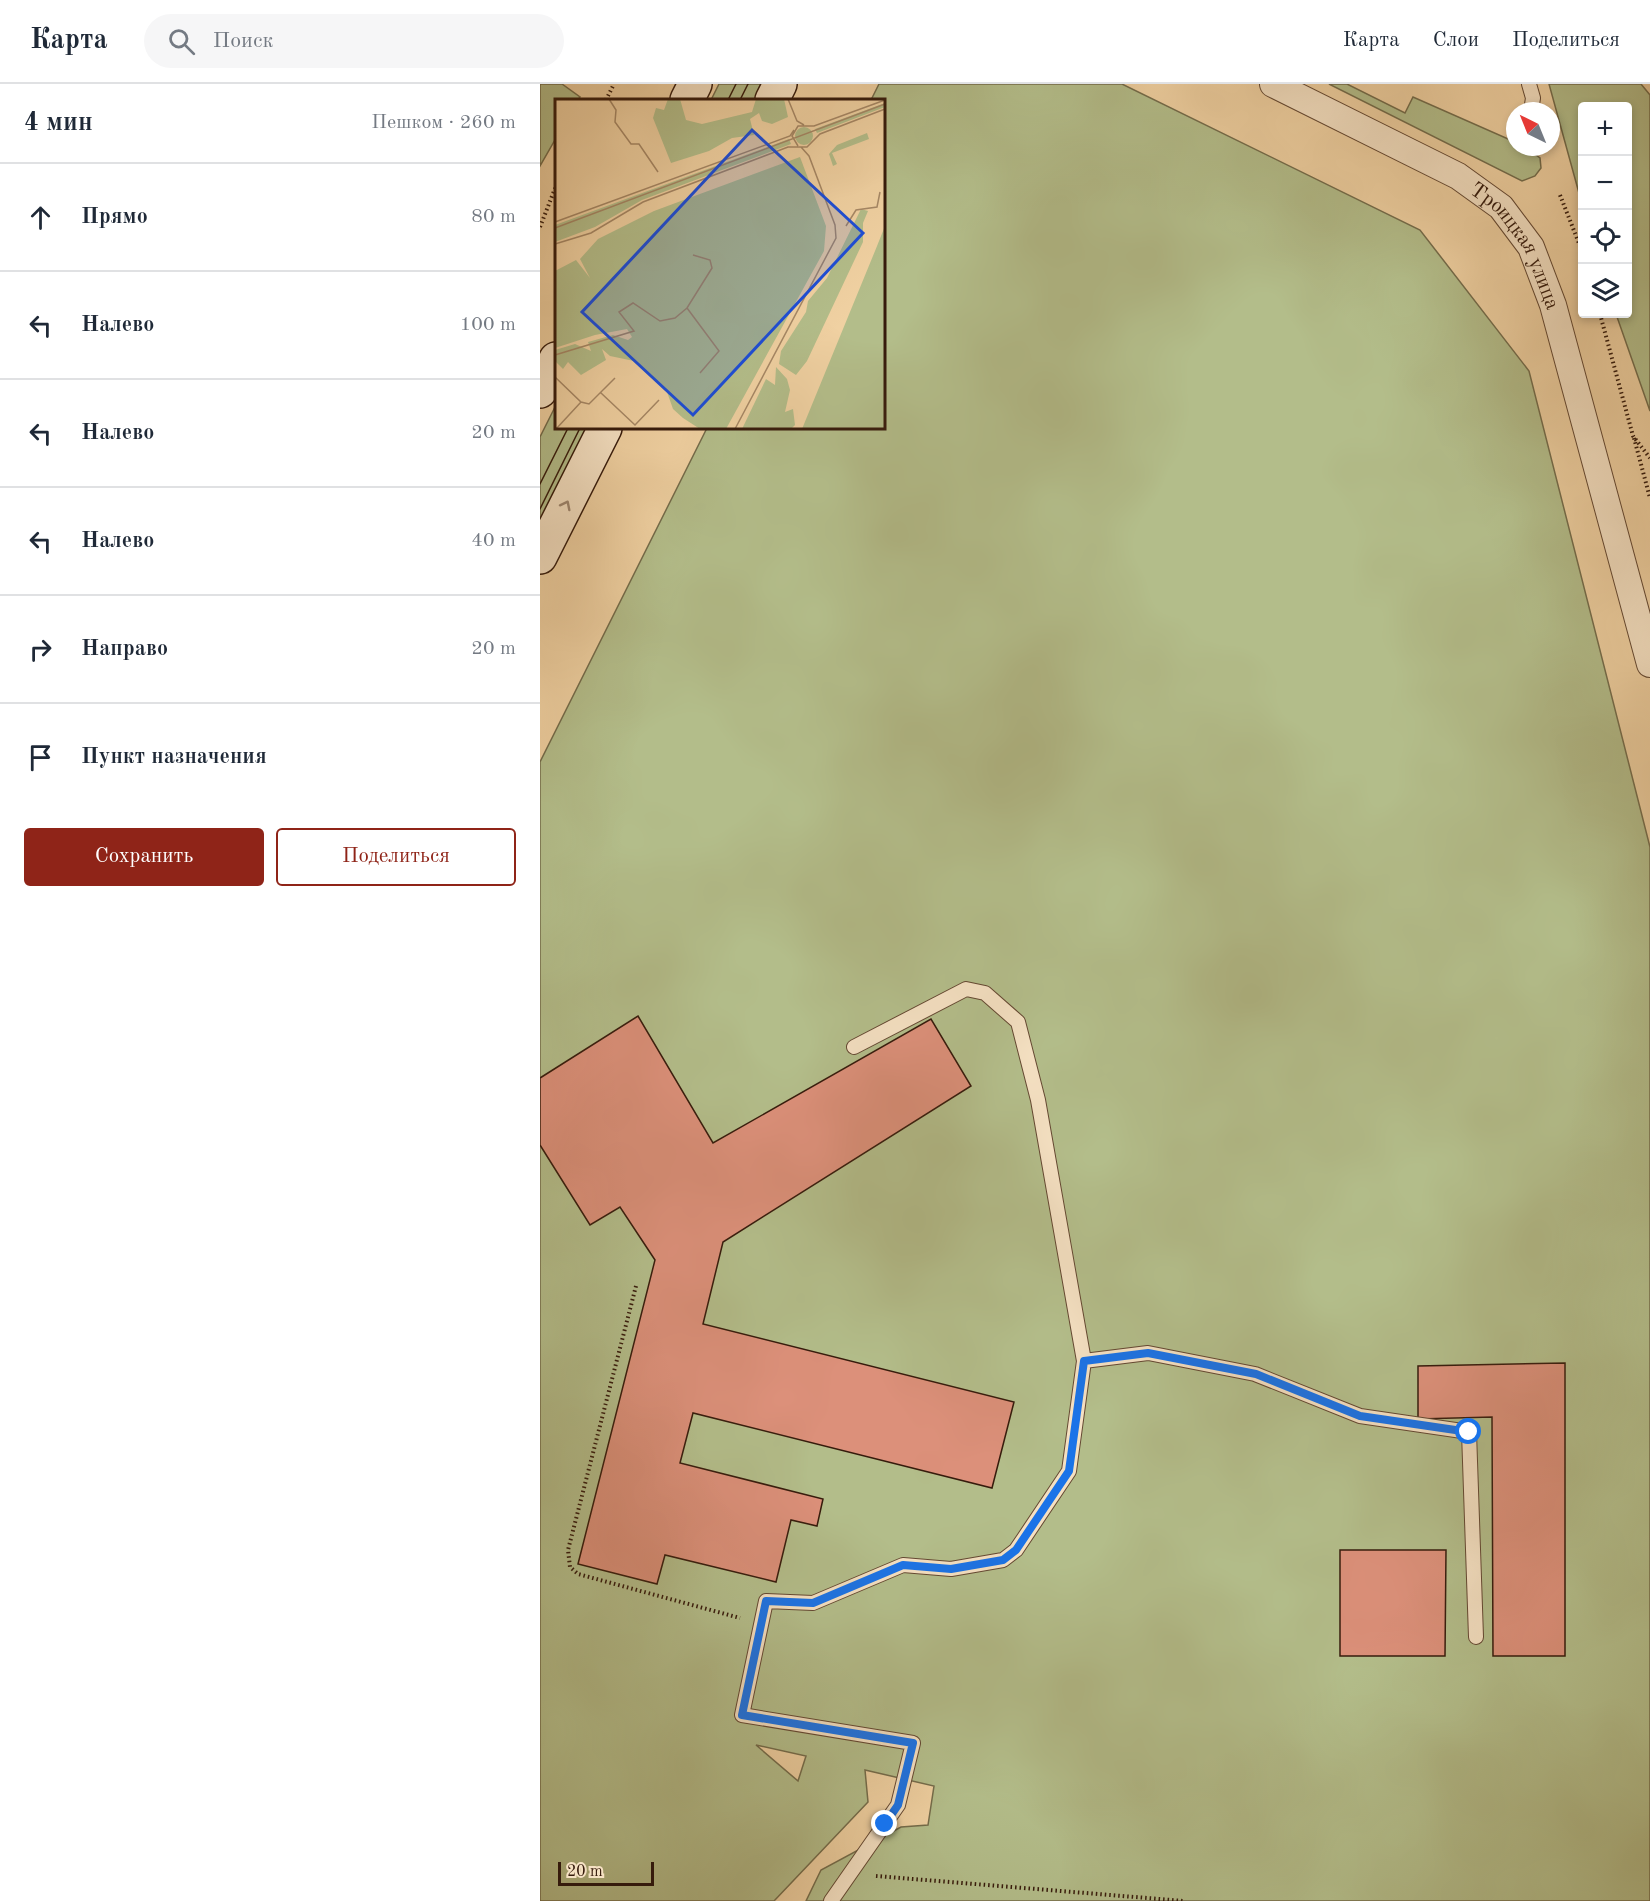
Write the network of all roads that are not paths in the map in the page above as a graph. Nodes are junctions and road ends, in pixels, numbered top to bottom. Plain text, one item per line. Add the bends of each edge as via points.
1 (695, 84) edge
2 (780, 84) edge
3 (1273, 84) edge
4 (1529, 84) edge
5 (688, 99) edge
6 (772, 99) edge
7 (1532, 102) edge
8 (555, 361) edge
9 (540, 391) edge
10 (604, 429) edge
11 (540, 557) edge
12 (1650, 664) edge
13 (854, 1047) dead end
14 (1084, 1361) junction
15 (1476, 1637) dead end
16 (831, 1901) edge

1 - 5 main road
2 - 6 main road
3 - 12 street, Троицкая улица via 1458,176 1501,207 1532,247 1553,305
4 - 7 lane
8 - 9 main road
11 -> 10 main road
13 - 14 lane via 966,989 985,993 1018,1022 1038,1100
14 - 15 lane via 1148,1353 1256,1374 1360,1416 1469,1432
14 - 16 lane via 1069,1471 1016,1550 1003,1560 951,1569 903,1565 813,1603 766,1601 742,1715 913,1743 898,1805

